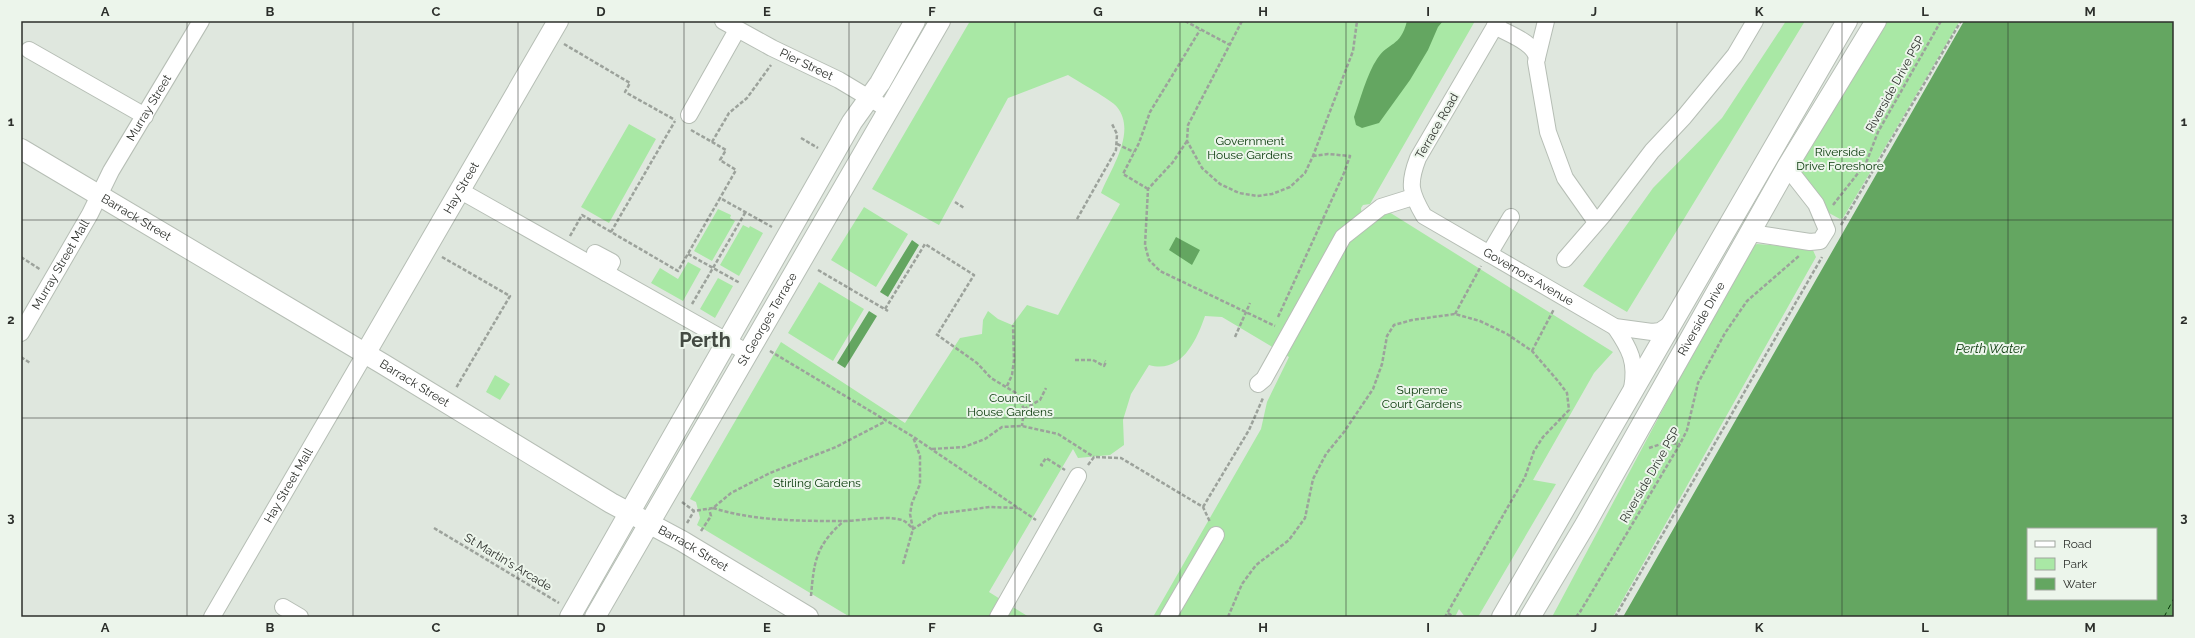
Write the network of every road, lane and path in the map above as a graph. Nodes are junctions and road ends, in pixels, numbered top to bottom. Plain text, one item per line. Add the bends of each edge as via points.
1 (201, 21) edge
2 (558, 21) edge
3 (722, 21) edge
4 (940, 21) edge
5 (1185, 21) edge
6 (1242, 21) edge
7 (1357, 21) edge
8 (1546, 21) edge
9 (1755, 21) edge
10 (1847, 21) edge
11 (1876, 21) edge
12 (1941, 21) edge
13 (1961, 21) edge
14 (909, 23) edge
15 (1494, 27) edge
16 (737, 30) junction
17 (1200, 30) junction
18 (564, 44) dead end
19 (1230, 45) junction
20 (29, 50) dead end
21 (1537, 60) junction
22 (772, 65) dead end
23 (869, 98) junction
24 (889, 110) junction
25 (145, 116) junction
26 (683, 122) junction
27 (1112, 124) dead end
28 (801, 138) dead end
29 (1187, 141) junction
30 (712, 142) junction
31 (1117, 144) junction
32 (21, 148) edge
33 (819, 148) dead end
34 (1134, 152) junction
35 (1313, 156) junction
36 (1787, 167) junction
37 (1148, 189) junction
38 (459, 190) junction
39 (98, 196) junction
40 (1413, 196) junction
41 (720, 198) junction
42 (955, 202) dead end
43 (964, 208) dead end
44 (745, 212) junction
45 (1511, 217) dead end
46 (1077, 219) dead end
47 (1823, 220) junction
48 (1596, 222) junction
49 (772, 228) dead end
50 (1442, 228) joint
51 (1838, 230) dead end
52 (611, 232) junction
53 (1750, 233) junction
54 (1810, 242) junction
55 (563, 248) junction
56 (595, 253) dead end
57 (688, 254) junction
58 (1489, 254) junction
59 (1823, 255) dead end
60 (21, 257) edge
61 (442, 257) dead end
62 (1565, 259) dead end
63 (713, 268) junction
64 (818, 270) dead end
65 (606, 273) junction
66 (54, 277) junction
67 (741, 284) dead end
68 (1561, 296) junction
69 (1250, 303) dead end
70 (1246, 312) junction
71 (1455, 314) junction
72 (685, 317) junction
73 (1672, 323) junction
74 (1013, 325) dead end
75 (1615, 327) junction
76 (21, 333) edge
77 (1235, 337) dead end
78 (727, 341) junction
79 (1532, 350) junction
80 (770, 351) dead end
81 (748, 353) junction
82 (365, 354) junction
83 (21, 357) edge
84 (1075, 360) dead end
85 (1105, 361) dead end
86 (30, 363) dead end
87 (1258, 384) dead end
88 (1007, 386) junction
89 (456, 388) dead end
90 (1046, 388) dead end
91 (1632, 393) junction
92 (1024, 409) junction
93 (886, 421) junction
94 (1022, 426) junction
95 (1249, 430) dead end
96 (912, 436) junction
97 (1631, 443) junction
98 (1680, 444) junction
99 (932, 449) junction
100 (1094, 458) junction
101 (1043, 466) dead end
102 (1078, 477) junction
103 (682, 502) dead end
104 (1203, 507) junction
105 (711, 508) junction
106 (1018, 508) junction
107 (694, 511) junction
108 (630, 513) junction
109 (844, 521) junction
110 (688, 523) dead end
111 (650, 524) junction
112 (434, 528) dead end
113 (1048, 528) junction
114 (914, 530) junction
115 (701, 531) dead end
116 (1216, 536) joint
117 (904, 564) dead end
118 (283, 607) dead end
119 (802, 610) edge
120 (1448, 613) junction
121 (572, 614) edge
122 (212, 617) edge
123 (300, 617) edge
124 (595, 617) edge
125 (998, 617) edge
126 (1168, 617) edge
127 (1228, 617) edge
128 (1444, 617) edge
129 (1454, 617) edge
130 (1502, 617) edge
131 (1530, 617) edge
132 (1576, 617) edge
133 (1615, 617) edge

1 - 25 street, Murray Street
2 - 38 main road, Hay Street
3 - 16 street, Pier Street
4 - 24 main road, St Georges Terrace
5 - 17 path
6 - 19 path
7 - 35 path via 1353,52
8 - 21 street
9 - 48 street via 1735,55 1652,151
10 - 73 main road, Riverside Drive
11 - 36 main road, Riverside Drive
12 - 47 path, Riverside Drive PSP via 1878,132 1866,163
13 - 51 path
14 - 23 main road, St Georges Terrace
15 - 21 street
15 - 40 street, Terrace Road via 1418,158 1410,182
16 - 23 street, Pier Street via 839,80
16 - 26 street
17 - 19 path
17 - 34 path via 1150,112
18 - 26 path via 630,83 625,92
19 - 29 path via 1188,125
20 - 25 street
21 - 48 street via 1542,107 1557,158 1565,178
22 - 30 path via 747,98 729,113
23 - 24 street, Pier Street
23 - 78 main road, St Georges Terrace via 852,122
24 - 81 main road, St Georges Terrace
25 - 39 street, Murray Street
26 - 30 path
26 - 52 path
27 - 31 path via 1117,134
28 - 33 path
29 - 35 path via 1202,168 1220,184 1239,194 1272,194 1290,187 1305,174
29 - 37 path via 1173,162
30 - 41 path via 726,150 720,160 736,170
31 - 34 path
31 - 46 path
32 - 39 main road, Barrack Street
34 - 37 path via 1123,174
35 - 70 path via 1350,156 1274,327
36 - 47 street via 1816,204
36 - 53 main road, Riverside Drive
37 - 70 path via 1145,245 1149,260 1160,271
38 - 55 street
38 - 82 main road, Hay Street
39 - 66 street, Murray Street Mall
39 - 82 main road, Barrack Street
40 - 50 street, Terrace Road via 1424,216
40 - 87 street via 1380,208 1343,237 1264,379
41 - 44 path
41 - 57 path
42 - 43 path
44 - 49 path
44 - 63 path
45 - 58 street
47 - 54 street via 1826,230 1820,241
48 - 62 street
50 - 58 street, Governors Avenue
52 - 55 path via 582,215
52 - 57 path via 678,271
53 - 54 street
53 - 97 main road, Riverside Drive
54 - 98 path, Riverside Drive PSP via 1788,267 1747,301 1725,332 1698,383 1687,430
55 - 65 street
56 - 65 street via 612,262
57 - 63 path
58 - 68 street, Governors Avenue
58 - 71 path
59 - 133 path
60 - 66 path
61 - 89 path via 510,296
63 - 67 path
63 - 72 path
64 - 88 path via 887,310 925,244 974,274 936,334 977,362 991,378
65 - 72 street
66 - 76 street, Murray Street Mall
68 - 75 street, Governors Avenue
68 - 79 path
69 - 70 path
70 - 77 path
71 - 79 path via 1507,334
71 - 127 path via 1412,320 1394,326 1387,336 1382,364 1373,389 1326,454 1313,479 1304,518 1289,540 1256,565 1242,584
72 - 78 street
73 - 75 street, Governors Avenue via 1652,332
73 - 91 main road, Riverside Drive
74 - 88 path via 1014,360
75 - 91 street, Governors Avenue via 1633,360 1635,374
78 - 81 street
78 - 108 main road, St Georges Terrace
79 - 120 path via 1566,393 1569,410 1543,437 1534,451 1525,477
80 - 93 path
81 - 111 main road, St Georges Terrace
82 - 108 main road, Barrack Street
82 - 122 street, Hay Street Mall
83 - 86 path
84 - 85 path via 1093,360 1104,366
88 - 92 path via 1016,394
90 - 92 path via 1040,400
91 - 130 main road, Riverside Drive
92 - 94 path
93 - 96 path
93 - 105 path via 836,446 770,473 730,493
94 - 99 path via 1002,427 986,439 964,447
94 - 100 path via 1058,434
95 - 104 path
96 - 99 path
96 - 114 path via 920,456 920,484 910,514
97 - 98 path via 1646,449 1664,443
97 - 131 main road, Riverside Drive
98 - 132 path, Riverside Drive PSP
99 - 106 path
100 - 102 path
100 - 104 path via 1121,458
101 - 102 path via 1041,465 1046,458
102 - 113 street
103 - 107 path
104 - 116 path
105 - 107 path
105 - 109 path via 737,516
105 - 115 path via 711,516
106 - 113 path
106 - 114 path via 990,507 937,514
107 - 110 path
108 - 111 main road, Barrack Street
108 - 121 main road, St Georges Terrace
109 - 114 path via 889,518 904,520
109 - 119 path via 830,533 818,552
111 - 119 main road, Barrack Street
111 - 124 main road, St Georges Terrace
112 - 121 path, St Martin's Arcade
113 - 125 street
114 - 117 path
116 - 126 street
118 - 123 street
120 - 128 path
120 - 129 path

